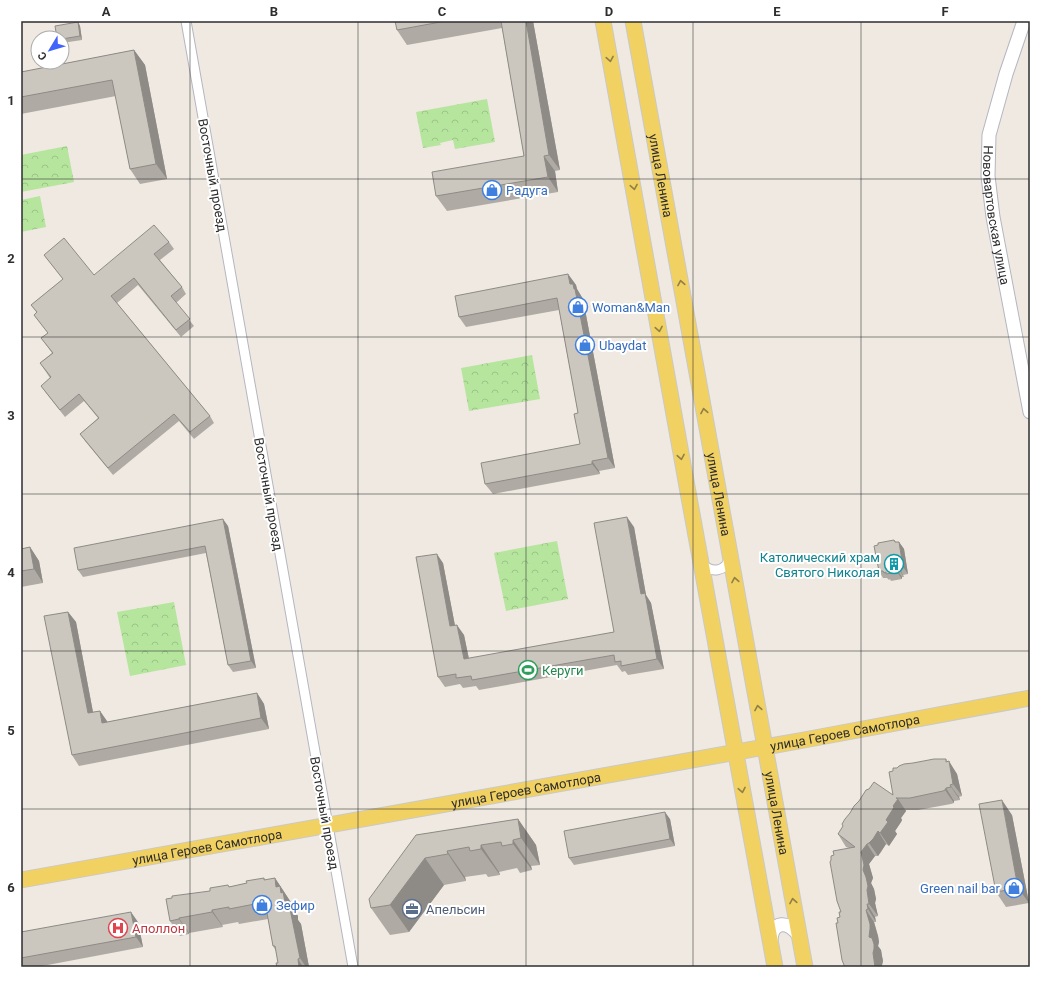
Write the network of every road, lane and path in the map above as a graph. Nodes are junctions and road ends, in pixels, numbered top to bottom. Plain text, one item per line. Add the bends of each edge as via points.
1 (186, 21) edge
2 (603, 21) edge
3 (633, 21) edge
4 (1024, 21) edge
5 (1030, 412) edge
6 (731, 557) junction
7 (701, 562) junction
8 (1030, 698) edge
9 (764, 747) junction
10 (735, 752) junction
11 (327, 825) junction
12 (21, 880) edge
13 (799, 936) junction
14 (770, 942) junction
15 (353, 967) edge
16 (775, 967) edge
17 (805, 967) edge

1 - 11 street, Восточный проезд
2 -> 7 main road
6 -> 3 main road, улица Ленина
4 - 5 main road, Нововартовская улица via 989,135 988,176 993,217
6 - 7 street via 725,566 716,570 708,569
9 -> 6 main road, улица Ленина
7 - 10 main road
8 - 9 main road, улица Героев Самотлора
9 - 10 main road, улица Героев Самотлора
13 -> 9 main road, улица Ленина
10 - 11 main road, улица Героев Самотлора
10 -> 14 main road
11 - 12 main road, улица Героев Самотлора
11 - 15 street, Восточный проезд
13 - 14 main road via 790,926 782,925 773,930
13 - 17 main road, улица Ленина
14 - 16 main road

